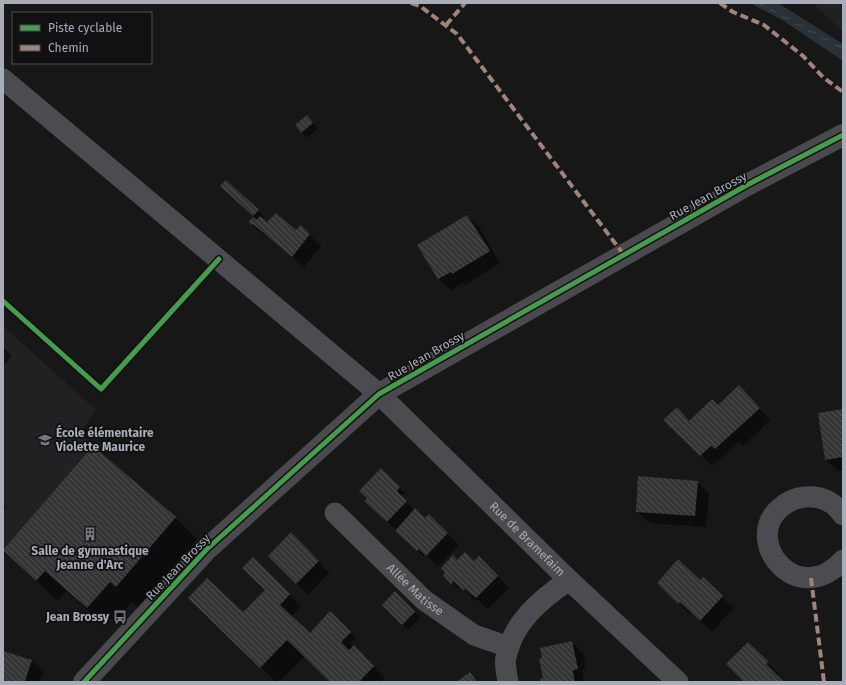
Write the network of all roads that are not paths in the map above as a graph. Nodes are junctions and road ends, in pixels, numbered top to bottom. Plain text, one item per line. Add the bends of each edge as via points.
1 (3, 79) edge
2 (843, 135) edge
3 (379, 394) junction
4 (335, 513) dead end
5 (843, 516) edge
6 (843, 560) edge
7 (569, 580) junction
8 (509, 647) junction
9 (84, 682) edge
10 (508, 682) edge
11 (678, 682) edge

1 - 3 street, Rue de Bramefaim
2 - 3 street, Rue Jean Brossy via 747,185
3 - 7 street, Rue de Bramefaim
3 - 9 street, Rue Jean Brossy via 207,549
4 - 8 street, Allée Matisse via 424,600 474,635
5 - 6 street via 838,508 827,500 813,496 799,497 776,511 770,523 768,536 770,549 776,561 785,571 797,576 823,576
7 - 8 street via 545,597 516,629
7 - 11 street, Rue de Bramefaim
8 - 10 street via 505,658

